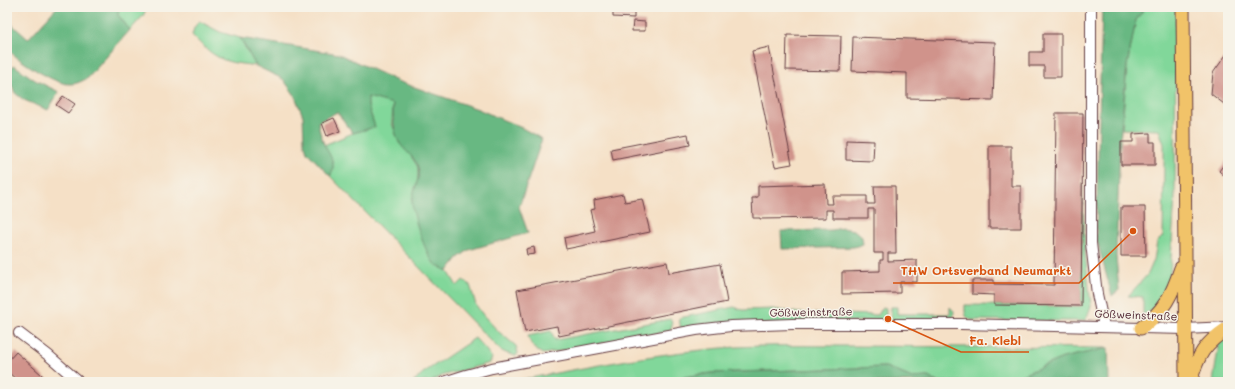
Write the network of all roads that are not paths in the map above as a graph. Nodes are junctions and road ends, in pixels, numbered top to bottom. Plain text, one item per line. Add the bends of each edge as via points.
1 (1091, 7) edge
2 (1183, 7) edge
3 (1184, 259) junction
4 (1104, 326) junction
5 (1141, 328) junction
6 (1228, 328) edge
7 (1185, 329) junction
8 (19, 333) dead end
9 (79, 382) edge
10 (444, 382) edge
11 (1186, 382) edge
12 (1190, 382) edge

1 - 4 street via 1091,243
2 - 3 main road
3 - 5 main road via 1164,307
3 - 7 main road
4 - 5 street, Gößweinstraße
4 - 10 street, Gößweinstraße via 792,324 714,328 492,368
5 - 7 street, Gößweinstraße
6 - 7 street, Gößweinstraße
6 - 12 main road via 1206,345
7 - 11 main road
8 - 9 street

